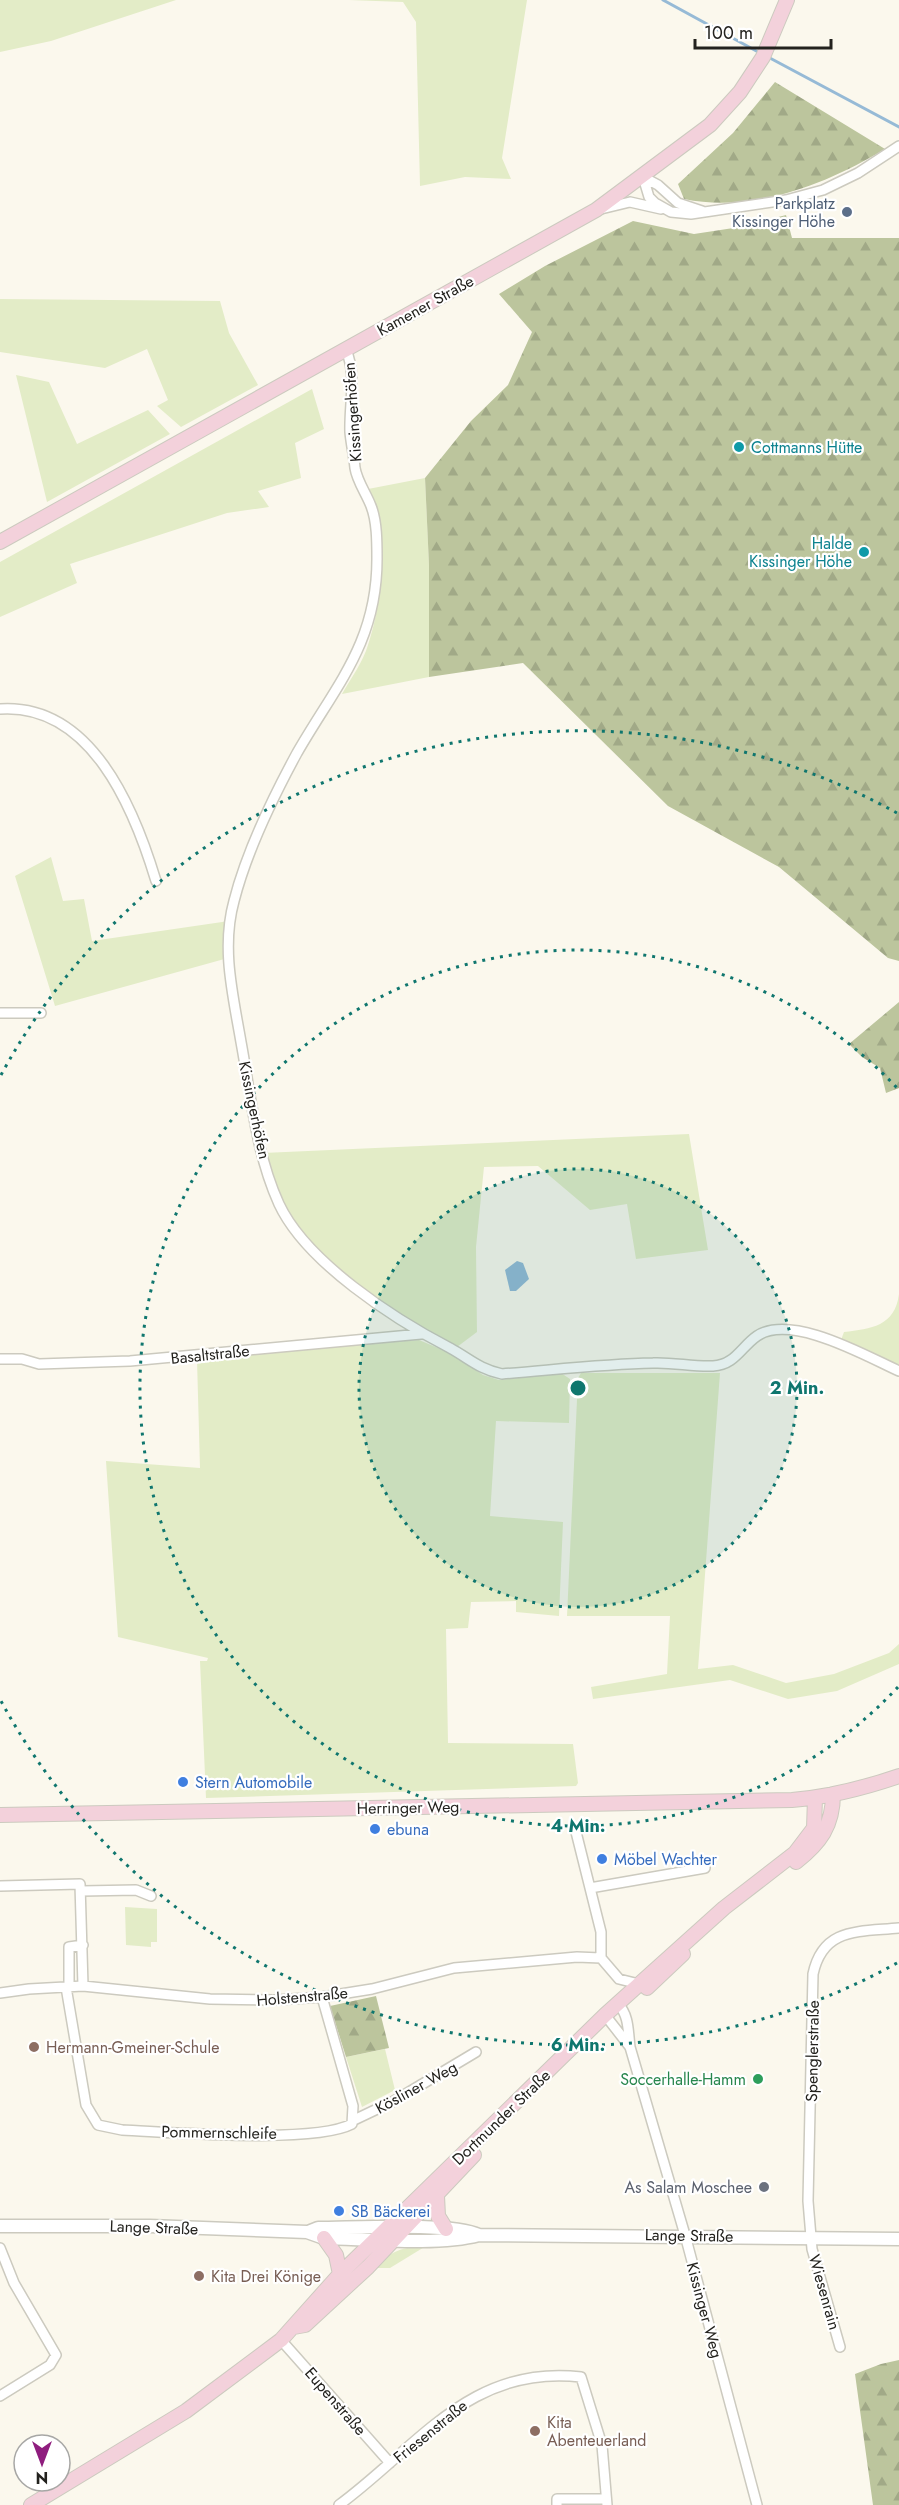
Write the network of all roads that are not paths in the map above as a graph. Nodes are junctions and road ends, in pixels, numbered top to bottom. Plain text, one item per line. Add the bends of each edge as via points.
1 (787, 0) edge
2 (898, 147) edge
3 (643, 177) junction
4 (596, 210) junction
5 (671, 212) junction
6 (703, 212) junction
7 (346, 350) junction
8 (0, 542) edge
9 (0, 709) edge
10 (156, 880) dead end
11 (0, 1013) edge
12 (41, 1013) dead end
13 (421, 1334) junction
14 (0, 1359) edge
15 (899, 1371) edge
16 (899, 1776) edge
17 (833, 1794) junction
18 (815, 1798) junction
19 (0, 1815) edge
20 (576, 1832) dead end
21 (705, 1868) dead end
22 (0, 1886) edge
23 (590, 1888) junction
24 (82, 1892) junction
25 (151, 1896) dead end
26 (899, 1928) edge
27 (82, 1945) junction
28 (601, 1959) junction
29 (620, 1979) junction
30 (639, 1984) junction
31 (83, 1986) junction
32 (67, 1987) junction
33 (0, 1993) edge
34 (322, 1997) junction
35 (622, 2004) junction
36 (608, 2019) junction
37 (630, 2047) junction
38 (476, 2052) dead end
39 (354, 2120) junction
40 (437, 2196) junction
41 (0, 2226) edge
42 (406, 2228) junction
43 (446, 2229) junction
44 (307, 2232) junction
45 (391, 2233) junction
46 (479, 2235) junction
47 (685, 2235) junction
48 (810, 2237) junction
49 (324, 2238) junction
50 (376, 2239) junction
51 (899, 2239) edge
52 (0, 2248) edge
53 (340, 2274) junction
54 (294, 2327) junction
55 (281, 2340) junction
56 (840, 2347) dead end
57 (0, 2396) edge
58 (390, 2463) junction
59 (607, 2502) edge
60 (30, 2505) edge
61 (339, 2505) edge
62 (558, 2505) edge
63 (757, 2505) edge

1 - 3 main road, Kamener Straße via 756,71 710,125
2 - 6 street via 823,190 786,200
3 - 4 main road, Kamener Straße
3 - 5 street via 649,197
3 - 6 street via 678,203
4 - 5 street via 630,202
4 - 7 main road, Kamener Straße
5 - 6 street
7 - 8 main road, Kamener Straße
7 - 13 street, Kissingerhöfen via 351,369 350,431 356,474 372,509 376,535 374,607 358,652 295,757 263,822 234,900 228,958 258,1136 280,1207 301,1237 326,1262
9 - 10 street via 44,714 66,725 82,740 117,786 133,816
11 - 12 street
13 - 14 street, Basaltstraße via 130,1361 39,1364
13 - 15 street, Kissingerhöfen via 482,1370 502,1374 644,1363 725,1364 756,1336 779,1330 830,1339
16 - 17 main road
17 - 18 main road
17 - 35 main road, Dortmunder Straße via 829,1826 811,1850
18 - 19 main road, Herringer Weg
18 - 30 main road, Dortmunder Straße via 814,1828 801,1847 724,1908
20 - 23 street
21 - 23 street
22 - 24 street via 80,1884
23 - 28 street via 601,1932
24 - 25 street via 136,1890
24 - 27 street
26 - 48 street, Spenglerstraße via 844,1934 827,1943 816,1961
27 - 31 street
27 - 32 street via 69,1947
28 - 29 street
28 - 34 street, Holstenstraße via 566,1958 454,1968
29 - 30 street
29 - 35 street, Kissinger Weg
30 - 35 main road, Dortmunder Straße
31 - 32 street, Holstenstraße
31 - 34 street, Holstenstraße via 231,2000
32 - 33 street, Holstenstraße
32 - 39 street, Pommernschleife via 86,2105 98,2125 122,2130 275,2134 333,2130
34 - 39 street
35 - 36 main road, Dortmunder Straße
35 - 37 street, Kissinger Weg
36 - 37 street, Kissinger Weg
36 - 40 main road, Dortmunder Straße via 477,2150
36 - 45 main road, Dortmunder Straße
37 - 47 street, Kissinger Weg
38 - 39 street, Kösliner Weg
40 - 42 main road, Dortmunder Straße
40 - 43 main road via 438,2216
41 - 44 street, Lange Straße
42 - 43 street, Lange Straße
42 - 45 main road, Dortmunder Straße
43 - 46 street, Lange Straße via 468,2229
44 - 45 street, Lange Straße via 318,2228
44 - 49 street, Lange Straße
45 - 46 street, Lange Straße via 465,2238
45 - 50 main road, Dortmunder Straße
45 - 54 main road, Dortmunder Straße via 305,2325
46 - 47 street, Lange Straße
47 - 48 street, Lange Straße
47 - 63 street, Kissinger Weg
48 - 51 street, Lange Straße
48 - 56 street, Wiesenrain
49 - 50 street, Lange Straße
49 - 53 main road via 336,2255
50 - 53 main road, Dortmunder Straße
52 - 57 street via 14,2283 56,2355 50,2365
53 - 54 main road, Dortmunder Straße
54 - 55 main road, Dortmunder Straße
55 - 58 street, Eupenstraße
55 - 60 main road, Dortmunder Straße via 186,2411
58 - 59 street, Friesenstraße via 441,2418 489,2389 537,2378 581,2378 602,2445
58 - 61 street, Friesenstraße
59 - 62 street via 557,2499

